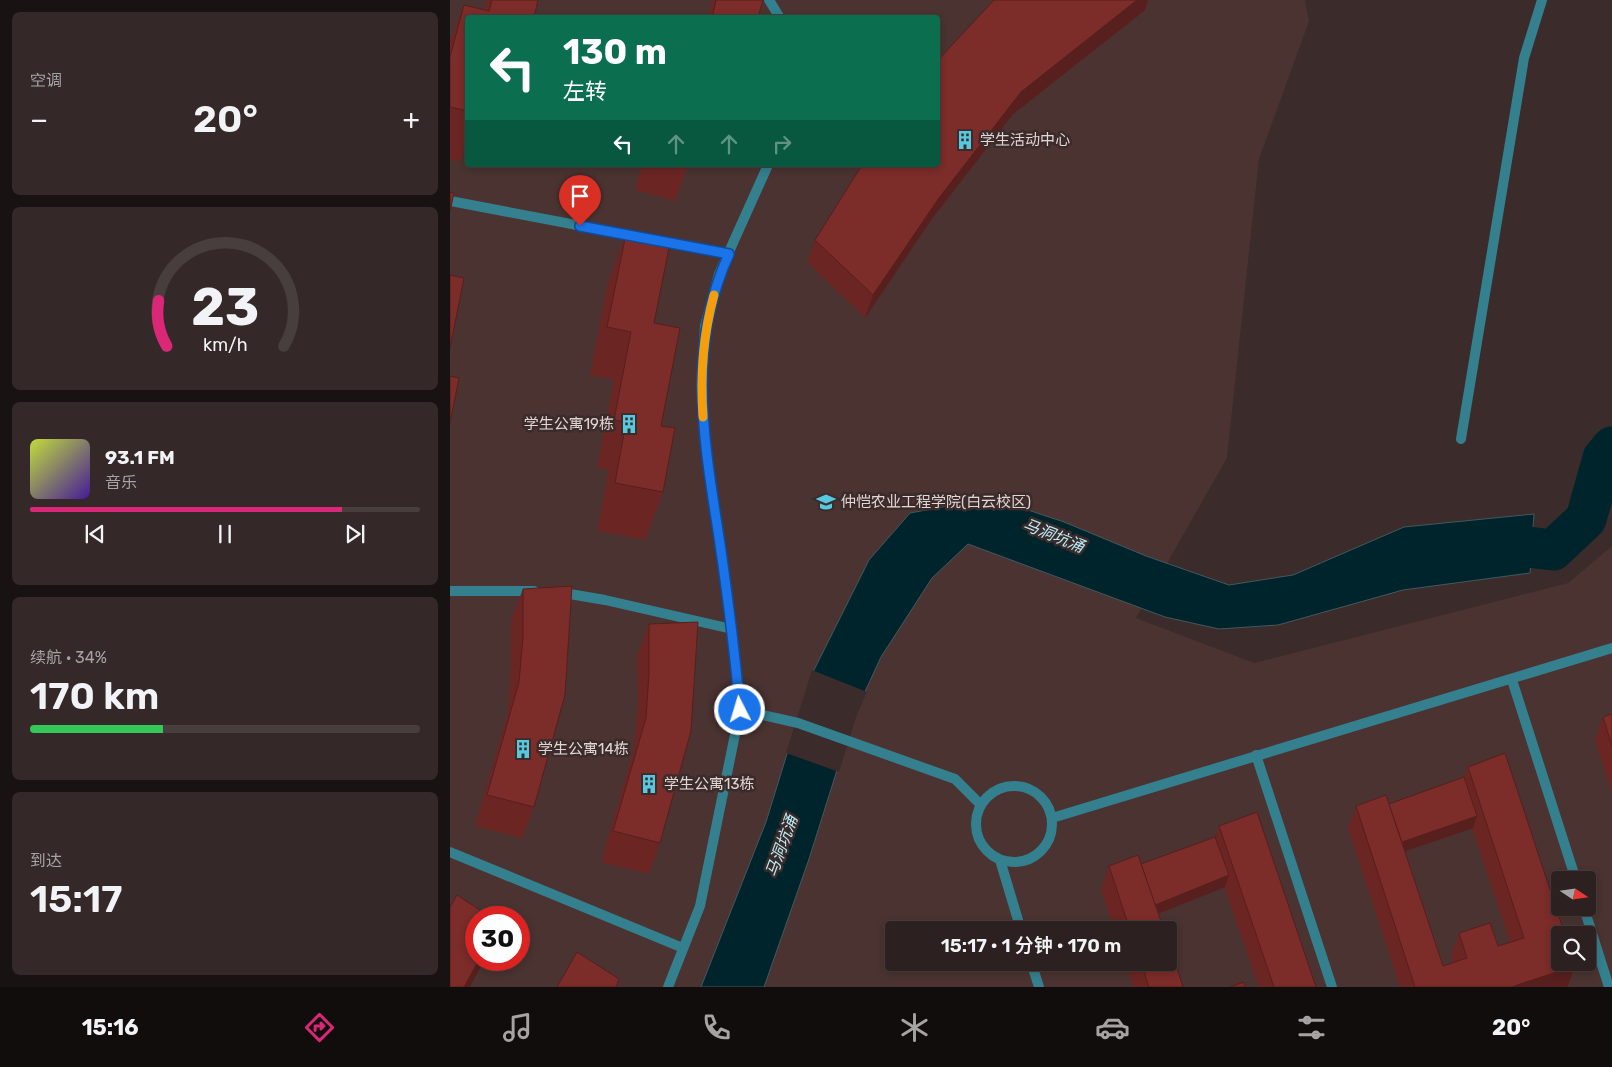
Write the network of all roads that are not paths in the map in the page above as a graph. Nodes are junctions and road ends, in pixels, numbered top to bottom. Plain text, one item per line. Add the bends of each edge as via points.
1 (769, 0) edge
2 (1542, 0) edge
3 (778, 15) edge
4 (767, 167) edge
5 (450, 201) edge
6 (729, 254) junction
7 (1461, 438) dead end
8 (450, 591) edge
9 (732, 629) junction
10 (1612, 648) edge
11 (1512, 680) junction
12 (740, 710) junction
13 (1256, 755) junction
14 (981, 805) junction
15 (1052, 818) junction
16 (450, 852) edge
17 (1000, 860) junction
18 (1573, 871) edge
19 (1587, 916) edge
20 (1018, 921) edge
21 (683, 948) junction
22 (1034, 971) edge
23 (668, 987) edge
24 (1039, 987) edge
25 (1332, 987) edge
26 (1609, 987) edge

1 - 3 street
2 - 7 street via 1524,58
4 - 6 street
5 - 6 street
6 - 9 street via 719,274 705,326 701,385 706,452
8 - 9 street via 555,591
9 - 12 street
10 - 11 street
11 - 13 street
11 - 18 street
12 - 14 street via 798,723 955,779
12 - 21 street via 700,906
13 - 15 street
13 - 25 street
14 - 15 street via 989,794 1001,788 1027,788 1039,795
14 - 17 street via 976,817 980,844
15 - 17 street via 1047,844 1038,854 1027,861 1013,863
16 - 21 street
17 - 20 street
19 - 26 street
21 - 23 street
22 - 24 street

